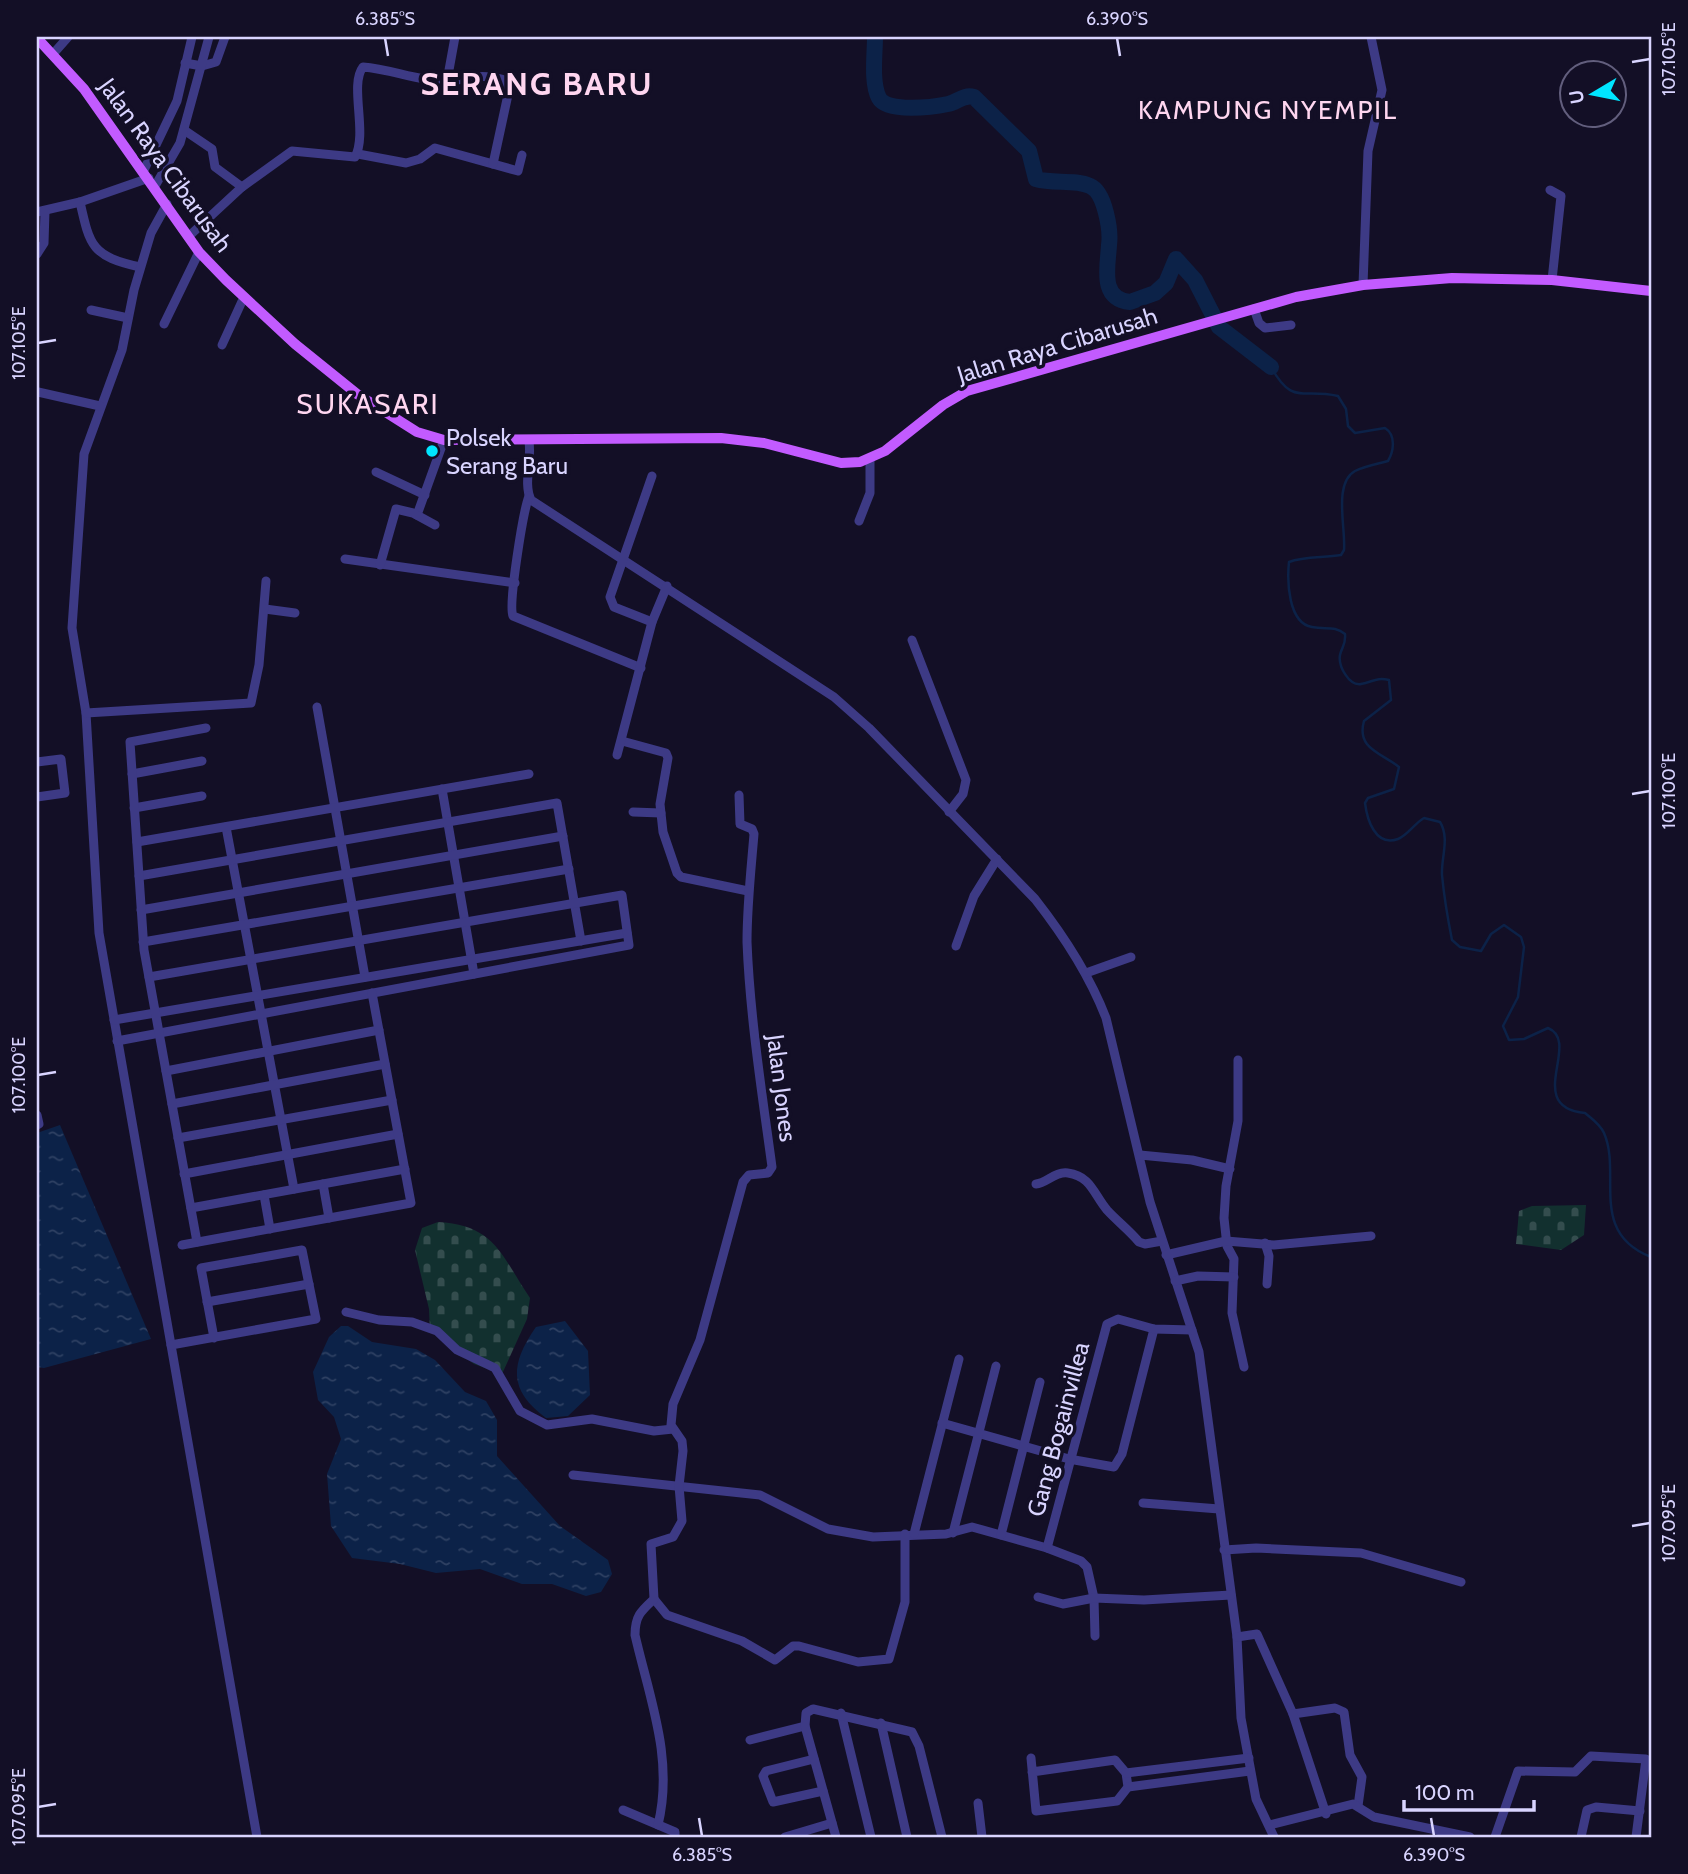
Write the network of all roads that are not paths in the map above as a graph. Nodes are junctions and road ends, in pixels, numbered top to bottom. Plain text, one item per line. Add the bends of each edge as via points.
1 (68, 37) edge
2 (192, 37) edge
3 (209, 37) edge
4 (225, 37) edge
5 (454, 37) edge
6 (1371, 37) edge
7 (37, 38) edge
8 (53, 54) junction
9 (185, 62) junction
10 (202, 66) junction
11 (447, 81) junction
12 (184, 130) junction
13 (358, 154) junction
14 (522, 155) dead end
15 (493, 164) junction
16 (149, 178) junction
17 (242, 187) junction
18 (1550, 190) dead end
19 (80, 202) junction
20 (166, 204) junction
21 (41, 211) edge
22 (188, 237) junction
23 (199, 252) junction
24 (37, 254) edge
25 (140, 267) junction
26 (1552, 280) junction
27 (1363, 285) junction
28 (1651, 290) edge
29 (244, 297) junction
30 (1255, 309) junction
31 (91, 310) dead end
32 (128, 318) junction
33 (163, 324) dead end
34 (1291, 325) dead end
35 (222, 345) dead end
36 (38, 392) edge
37 (100, 406) junction
38 (444, 440) junction
39 (529, 442) junction
40 (870, 459) junction
41 (376, 472) dead end
42 (652, 476) dead end
43 (425, 495) junction
44 (529, 496) junction
45 (417, 515) junction
46 (859, 520) dead end
47 (435, 525) dead end
48 (622, 557) junction
49 (345, 559) dead end
50 (380, 565) junction
51 (266, 581) dead end
52 (515, 583) junction
53 (667, 586) junction
54 (265, 609) junction
55 (295, 612) dead end
56 (652, 622) junction
57 (912, 640) dead end
58 (641, 668) junction
59 (317, 707) dead end
60 (86, 713) junction
61 (206, 728) dead end
62 (622, 741) junction
63 (617, 755) dead end
64 (202, 761) dead end
65 (37, 762) edge
66 (132, 774) junction
67 (529, 774) dead end
68 (442, 789) junction
69 (739, 795) dead end
70 (202, 796) dead end
71 (37, 797) edge
72 (134, 808) junction
73 (335, 808) junction
74 (949, 812) junction
75 (633, 813) dead end
76 (661, 813) junction
77 (447, 822) junction
78 (226, 827) junction
79 (563, 836) junction
80 (341, 841) junction
81 (137, 842) junction
82 (453, 855) junction
83 (232, 859) junction
84 (997, 859) junction
85 (569, 869) junction
86 (346, 874) junction
87 (139, 876) junction
88 (459, 888) junction
89 (748, 891) junction
90 (238, 893) junction
91 (575, 904) junction
92 (352, 906) junction
93 (141, 910) junction
94 (465, 922) junction
95 (244, 925) junction
96 (627, 933) junction
97 (358, 941) junction
98 (581, 941) junction
99 (144, 942) junction
100 (956, 946) dead end
101 (1131, 957) dead end
102 (251, 959) junction
103 (472, 959) junction
104 (1086, 973) junction
105 (474, 974) junction
106 (149, 976) junction
107 (365, 977) junction
108 (372, 993) junction
109 (257, 996) junction
110 (155, 1013) junction
111 (261, 1014) junction
112 (114, 1020) junction
113 (379, 1030) junction
114 (159, 1033) junction
115 (117, 1041) junction
116 (268, 1051) junction
117 (1238, 1060) dead end
118 (385, 1064) junction
119 (166, 1071) junction
120 (274, 1085) junction
121 (392, 1100) junction
122 (172, 1104) junction
123 (37, 1115) edge
124 (281, 1120) junction
125 (37, 1125) edge
126 (398, 1134) junction
127 (178, 1138) junction
128 (287, 1155) junction
129 (1140, 1155) junction
130 (1230, 1168) junction
131 (405, 1169) junction
132 (184, 1174) junction
133 (323, 1184) junction
134 (1037, 1184) dead end
135 (294, 1189) junction
136 (264, 1195) junction
137 (191, 1208) junction
138 (329, 1218) junction
139 (270, 1229) junction
140 (1371, 1236) dead end
141 (1162, 1241) junction
142 (1226, 1241) junction
143 (197, 1242) junction
144 (1265, 1243) junction
145 (182, 1245) dead end
146 (1167, 1255) junction
147 (1234, 1277) junction
148 (1175, 1281) junction
149 (309, 1284) junction
150 (1267, 1284) dead end
151 (207, 1302) junction
152 (346, 1312) dead end
153 (1154, 1329) junction
154 (1192, 1330) junction
155 (214, 1338) junction
156 (171, 1345) junction
157 (959, 1359) dead end
158 (996, 1366) dead end
159 (1244, 1367) dead end
160 (1040, 1382) dead end
161 (942, 1423) junction
162 (673, 1429) junction
163 (978, 1433) junction
164 (1023, 1445) junction
165 (1069, 1459) junction
166 (573, 1475) dead end
167 (679, 1486) junction
168 (1143, 1503) dead end
169 (1219, 1509) junction
170 (953, 1533) junction
171 (910, 1534) junction
172 (1000, 1535) junction
173 (1047, 1548) junction
174 (1224, 1550) junction
175 (1461, 1582) dead end
176 (1231, 1595) junction
177 (1038, 1597) dead end
178 (1094, 1598) junction
179 (654, 1599) junction
180 (1095, 1636) dead end
181 (1237, 1637) junction
182 (841, 1713) junction
183 (1293, 1714) junction
184 (881, 1723) junction
185 (805, 1726) junction
186 (751, 1740) dead end
187 (1031, 1758) dead end
188 (1250, 1758) junction
189 (814, 1759) junction
190 (1250, 1771) junction
191 (1032, 1772) junction
192 (1126, 1773) junction
193 (1128, 1787) junction
194 (823, 1791) junction
195 (978, 1803) dead end
196 (1358, 1806) junction
197 (623, 1810) dead end
198 (1640, 1811) junction
199 (1325, 1814) junction
200 (832, 1824) junction
201 (658, 1825) junction
202 (1270, 1825) junction
203 (257, 1837) edge
204 (675, 1837) edge
205 (785, 1837) edge
206 (836, 1837) edge
207 (871, 1837) edge
208 (907, 1837) edge
209 (942, 1837) edge
210 (982, 1837) edge
211 (1274, 1837) edge
212 (1470, 1837) edge
213 (1495, 1837) edge
214 (1581, 1837) edge
215 (1636, 1837) edge

1 - 8 street
2 - 9 street
3 - 10 street
4 - 10 street via 216,62
5 - 11 street
6 - 27 street via 1382,90 1368,151
7 - 8 main road, Jalan Raya Cibarusah
8 - 16 main road, Jalan Raya Cibarusah
9 - 10 street
9 - 16 street via 177,101
10 - 12 street
11 - 13 street via 360,69
11 - 15 street via 483,74 509,84
12 - 16 street via 180,143
12 - 17 street via 212,149 215,167
13 - 15 street via 406,163 435,148
13 - 17 street via 351,158 292,151
14 - 15 street via 518,171
16 - 19 street
16 - 20 main road, Jalan Raya Cibarusah
17 - 22 street
18 - 26 street via 1562,196
19 - 21 street
19 - 25 street via 85,232 99,253
20 - 22 main road, Jalan Raya Cibarusah
20 - 25 street via 150,233
21 - 24 street via 44,243
22 - 23 main road, Jalan Raya Cibarusah
23 - 29 main road, Jalan Raya Cibarusah
23 - 33 street
25 - 32 street
26 - 27 main road, Jalan Raya Cibarusah via 1452,278
26 - 28 main road, Jalan Raya Cibarusah
27 - 30 main road, Jalan Raya Cibarusah
29 - 35 street
29 - 38 main road, Jalan Raya Cibarusah via 357,394 411,429
30 - 34 street via 1265,328
30 - 40 main road, Jalan Raya Cibarusah via 967,391
31 - 32 street
32 - 37 street via 122,350
36 - 37 street
37 - 60 street via 84,454 80,484 72,628
38 - 39 main road, Jalan Raya Cibarusah
38 - 43 street
39 - 40 main road, Jalan Raya Cibarusah via 721,438 764,443 841,463
39 - 44 street
40 - 46 street via 870,493
41 - 43 street
42 - 48 street
43 - 45 street
44 - 48 street
44 - 52 street via 519,528
45 - 47 street
45 - 50 street via 396,509
48 - 53 street
48 - 56 street via 611,585 610,603
49 - 50 street
50 - 52 street
51 - 54 street
52 - 58 street via 510,608 516,619
53 - 56 street
53 - 74 street via 834,697
54 - 55 street
54 - 60 street via 251,703
56 - 58 street
57 - 74 street via 965,780 963,794
58 - 62 street
59 - 73 street
60 - 112 street via 99,933
61 - 66 street via 130,741
62 - 63 street
62 - 76 street via 666,753
64 - 66 street
65 - 71 street via 61,759 65,793
66 - 72 street
67 - 68 street
68 - 73 street
68 - 77 street
69 - 89 street, Jalan Jones via 740,824 754,834
70 - 72 street
72 - 81 street
73 - 78 street
73 - 80 street
74 - 84 street
75 - 76 street
76 - 89 street via 671,859 681,877
77 - 79 street via 557,803
77 - 80 street
77 - 82 street
78 - 81 street
78 - 83 street
79 - 82 street
79 - 85 street
80 - 83 street
80 - 86 street
81 - 87 street
82 - 86 street
82 - 88 street
83 - 87 street
83 - 90 street
84 - 100 street via 974,896
84 - 104 street via 1056,926
85 - 88 street
85 - 91 street
86 - 90 street
86 - 92 street
87 - 93 street
88 - 92 street
88 - 94 street
89 - 162 street, Jalan Jones via 751,994 772,1167 743,1182 695,1354 675,1396
90 - 93 street
90 - 95 street
91 - 94 street
91 - 96 street via 622,895
91 - 98 street
92 - 95 street
92 - 97 street
93 - 99 street
94 - 97 street
94 - 103 street
95 - 99 street
95 - 102 street
96 - 98 street
96 - 105 street via 629,945
97 - 102 street
97 - 107 street
98 - 103 street
99 - 106 street
101 - 104 street
102 - 106 street
102 - 109 street
103 - 105 street
103 - 107 street
104 - 129 street via 1106,1018
105 - 108 street
106 - 110 street
107 - 109 street
108 - 111 street
108 - 113 street
109 - 110 street
109 - 111 street
110 - 112 street
110 - 114 street
111 - 114 street
111 - 116 street
112 - 115 street
113 - 116 street
113 - 118 street
114 - 115 street
114 - 119 street
115 - 156 street
116 - 119 street
116 - 120 street
117 - 130 street via 1238,1121
118 - 120 street
118 - 121 street
119 - 122 street
120 - 122 street
120 - 124 street
121 - 124 street
121 - 126 street
122 - 127 street
123 - 125 street
124 - 127 street
124 - 128 street
126 - 128 street
126 - 131 street
127 - 132 street
128 - 132 street
128 - 135 street
129 - 130 street
129 - 141 street
130 - 142 street via 1224,1212
131 - 133 street
131 - 138 street via 411,1203
132 - 137 street
133 - 135 street
133 - 138 street
134 - 141 street via 1057,1174 1078,1177 1091,1184 1104,1206 1139,1242
135 - 136 street
136 - 137 street
136 - 139 street
137 - 143 street
138 - 139 street
139 - 143 street
140 - 144 street
141 - 146 street
142 - 144 street
142 - 146 street
142 - 147 street via 1234,1259
143 - 145 street
144 - 150 street
146 - 148 street
147 - 148 street
147 - 159 street via 1231,1304
148 - 154 street
149 - 151 street
149 - 151 street via 302,1250 201,1268
149 - 155 street via 316,1319
151 - 155 street
152 - 162 street via 412,1322 437,1331 457,1350 495,1367 517,1408 547,1425 592,1419 654,1432
153 - 154 street, Gang Bogainvillea
153 - 165 street, Gang Bogainvillea via 1118,1320 1107,1324
153 - 165 street via 1118,1464 1109,1468
154 - 169 street via 1202,1369
155 - 156 street
156 - 203 street
157 - 161 street
158 - 163 street
160 - 164 street
161 - 163 street
161 - 171 street
162 - 167 street, Jalan Jones via 682,1441
163 - 164 street
163 - 170 street
164 - 165 street
164 - 172 street
165 - 173 street, Gang Bogainvillea
166 - 167 street
167 - 171 street via 760,1495 832,1530 873,1537
167 - 179 street, Jalan Jones via 679,1529 673,1537 651,1544
168 - 169 street
169 - 174 street
170 - 171 street
170 - 172 street via 972,1527
171 - 179 street via 905,1602 889,1659 858,1662 793,1646 775,1660 743,1641 667,1615
172 - 173 street
173 - 178 street via 1084,1564
174 - 175 street via 1361,1553
174 - 176 street
176 - 178 street
176 - 181 street
177 - 178 street via 1063,1604
178 - 180 street
179 - 201 street via 638,1612 635,1627 664,1756 664,1799
181 - 183 street via 1256,1634
181 - 188 street via 1241,1718
182 - 184 street
182 - 185 street via 808,1710
182 - 207 street
183 - 196 street via 1335,1708 1344,1712 1350,1755 1362,1777
183 - 199 street
184 - 208 street
184 - 209 street via 907,1729 915,1737
185 - 186 street
185 - 189 street
187 - 191 street
188 - 190 street
188 - 192 street
189 - 194 street
189 - 194 street via 766,1771 763,1776 773,1802
190 - 193 street
190 - 202 street via 1256,1799
191 - 192 street via 1115,1760
191 - 193 street via 1037,1811 1117,1801
192 - 193 street
194 - 200 street
195 - 210 street
196 - 199 street via 1348,1804
196 - 212 street via 1374,1817
197 - 201 street
198 - 213 street via 1647,1759 1591,1756 1575,1772 1518,1772
198 - 214 street via 1587,1810
198 - 215 street
199 - 202 street
200 - 205 street
200 - 206 street
201 - 204 street via 675,1832
202 - 211 street

